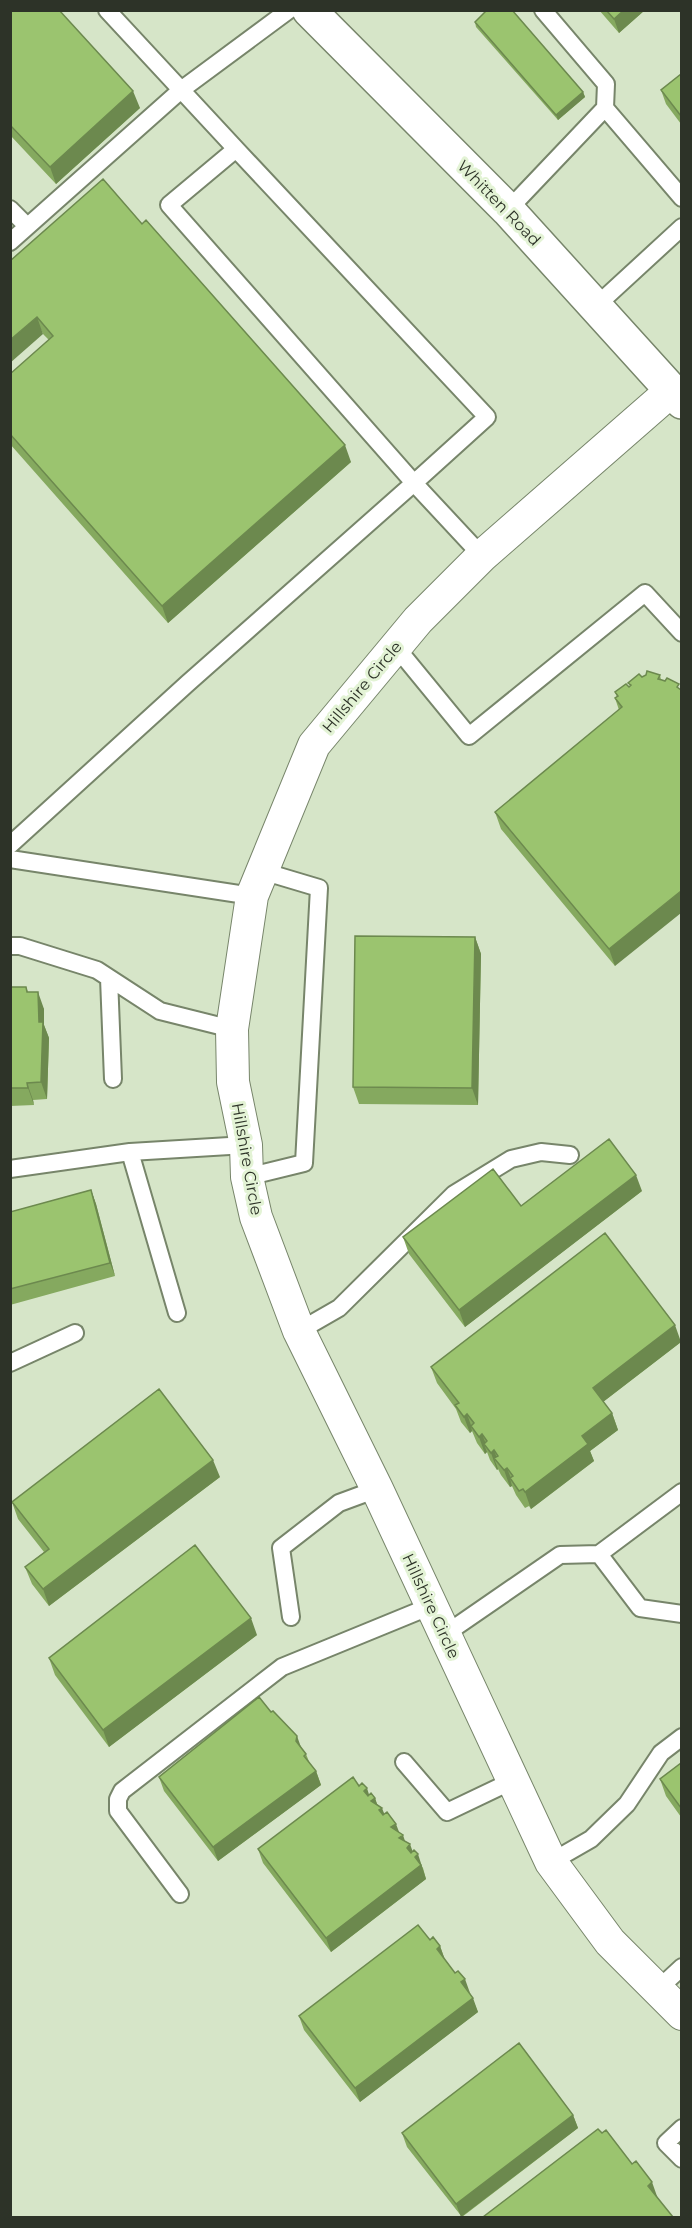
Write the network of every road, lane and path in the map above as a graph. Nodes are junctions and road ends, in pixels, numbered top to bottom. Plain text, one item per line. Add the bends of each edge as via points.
1 (107, 10) edge
2 (289, 10) edge
3 (309, 10) edge
4 (543, 10) edge
5 (181, 90) junction
6 (605, 108) junction
7 (236, 149) junction
8 (681, 198) edge
9 (10, 209) edge
10 (508, 210) junction
11 (27, 226) junction
12 (681, 227) edge
13 (10, 242) edge
14 (595, 307) junction
15 (676, 396) edge
16 (414, 483) junction
17 (482, 556) junction
18 (681, 633) edge
19 (396, 647) junction
20 (10, 845) edge
21 (10, 859) edge
22 (257, 884) junction
23 (10, 946) edge
24 (109, 978) junction
25 (232, 1029) junction
26 (113, 1079) dead end
27 (246, 1145) junction
28 (130, 1152) junction
29 (570, 1155) dead end
30 (10, 1169) edge
31 (248, 1177) junction
32 (177, 1313) dead end
33 (299, 1331) junction
34 (75, 1333) dead end
35 (10, 1363) edge
36 (377, 1489) junction
37 (681, 1492) edge
38 (599, 1554) junction
39 (431, 1606) junction
40 (681, 1614) edge
41 (291, 1617) dead end
42 (444, 1635) junction
43 (681, 1737) edge
44 (404, 1762) dead end
45 (512, 1780) junction
46 (551, 1862) junction
47 (180, 1894) dead end
48 (681, 1968) edge
49 (656, 1991) junction
50 (681, 2014) edge
51 (681, 2128) edge
52 (681, 2159) edge

1 - 5 lane
2 - 5 lane
3 - 10 main road, Whitten Road
4 - 6 lane via 606,84
5 - 7 lane
5 - 11 lane
6 - 8 lane
6 - 10 lane
7 - 16 lane via 169,205
7 - 16 lane via 487,417
9 - 11 lane
10 - 14 main road, Whitten Road
11 - 13 lane
12 - 14 lane
14 - 15 main road, Whitten Road
15 - 17 street, Hillshire Circle
16 - 17 lane
16 - 20 lane
17 - 19 street, Hillshire Circle
18 - 19 lane via 645,593 469,736
19 - 22 street, Hillshire Circle via 314,745
21 - 22 lane
22 - 25 street, Hillshire Circle
22 - 31 lane via 319,888 303,1163
23 - 24 lane via 97,970
24 - 25 lane via 160,1011
24 - 26 lane
25 - 27 street, Hillshire Circle via 233,1082
27 - 28 lane
27 - 31 street, Hillshire Circle
28 - 30 lane
28 - 32 lane
29 - 33 lane via 541,1152 511,1159 454,1194 339,1308
31 - 33 street, Hillshire Circle via 256,1217
33 - 36 street, Hillshire Circle
34 - 35 lane
36 - 39 street, Hillshire Circle
36 - 41 lane via 339,1503 281,1548
37 - 38 lane
38 - 40 lane via 640,1608
38 - 42 lane via 560,1555
39 - 42 street, Hillshire Circle
39 - 47 lane via 282,1667 122,1791 118,1811
42 - 45 street, Hillshire Circle
43 - 46 lane via 661,1753 613,1818 591,1839
44 - 45 lane via 447,1812
45 - 46 street, Hillshire Circle
46 - 49 street, Hillshire Circle via 610,1942
48 - 49 lane
49 - 50 street, Hillshire Circle
51 - 52 lane via 666,2143

